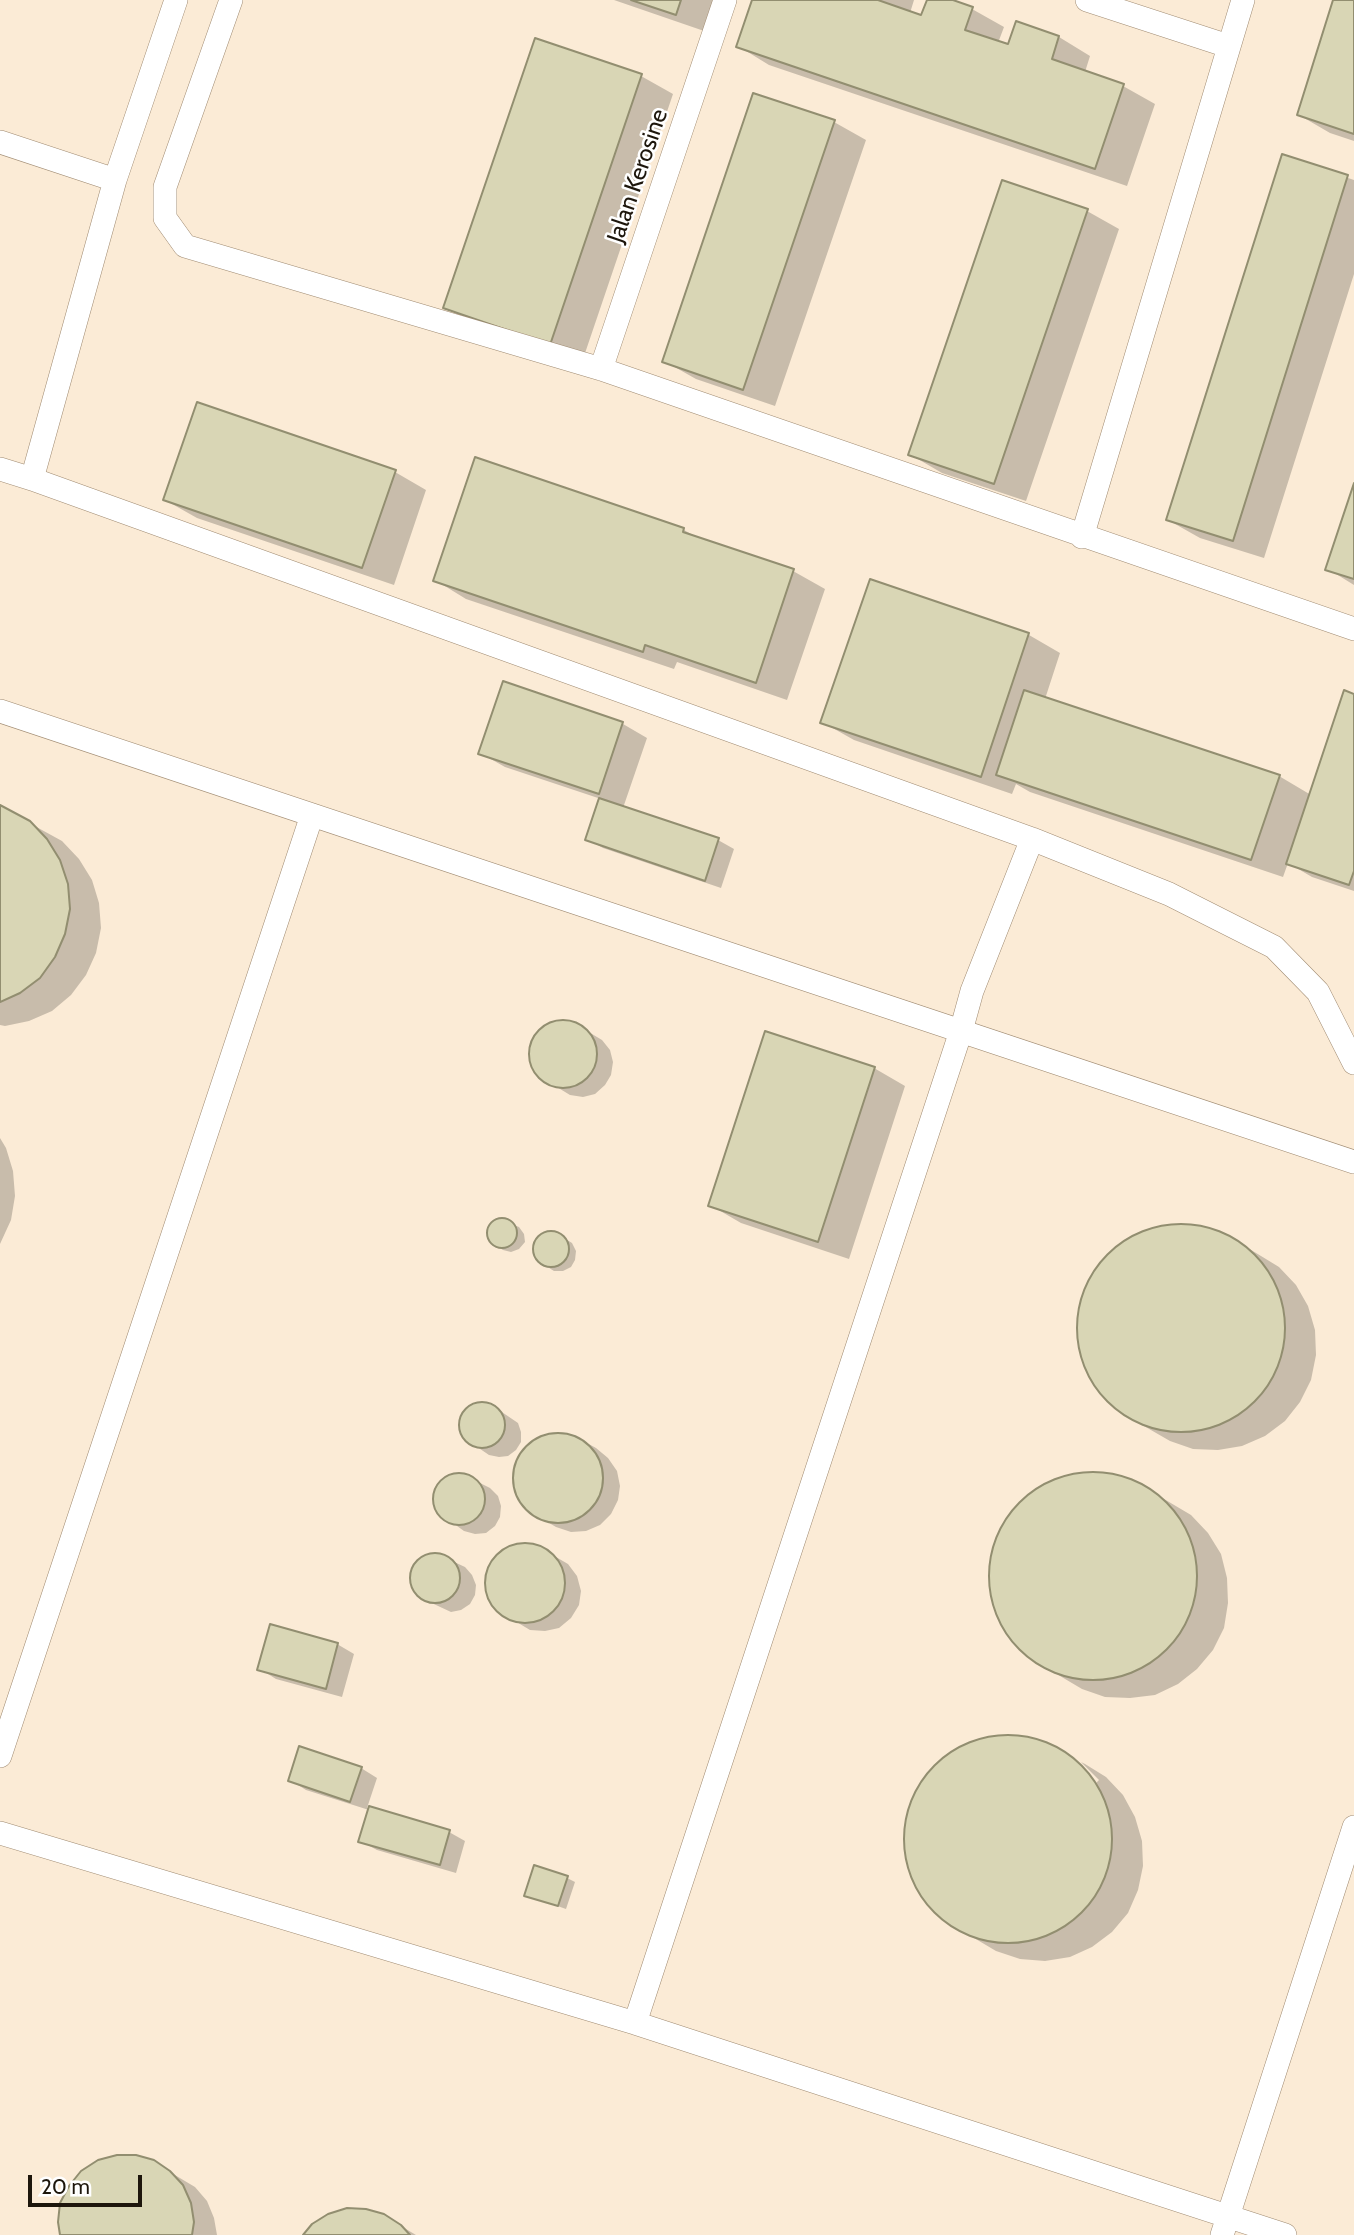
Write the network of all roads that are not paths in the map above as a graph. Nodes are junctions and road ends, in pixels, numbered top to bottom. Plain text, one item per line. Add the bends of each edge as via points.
1 (176, 0) edge
2 (231, 0) edge
3 (725, 0) edge
4 (1087, 0) edge
5 (1243, 0) edge
6 (1228, 46) junction
7 (0, 142) edge
8 (115, 180) junction
9 (601, 369) junction
10 (0, 469) edge
11 (32, 479) junction
12 (1082, 537) junction
13 (1354, 629) edge
14 (0, 711) edge
15 (312, 815) junction
16 (1032, 839) junction
17 (961, 1031) junction
18 (1354, 1063) edge
19 (1354, 1162) edge
20 (0, 1756) edge
21 (1354, 1827) edge
22 (0, 1833) edge
23 (635, 2023) junction
24 (1225, 2226) edge
25 (1285, 2235) edge

1 - 8 lane
2 - 9 lane via 166,187 165,218 185,246
3 - 9 lane, Jalan Kerosine
4 - 6 lane
5 - 6 lane
6 - 12 lane
7 - 8 lane
8 - 11 lane
9 - 12 lane
10 - 11 lane
11 - 16 lane
12 - 13 lane
14 - 15 lane
15 - 17 lane
15 - 20 lane
16 - 17 lane via 972,991
16 - 18 lane via 1168,894 1274,947 1318,992
17 - 19 lane
17 - 23 lane
21 - 24 lane
22 - 23 lane
23 - 24 lane
24 - 25 lane

